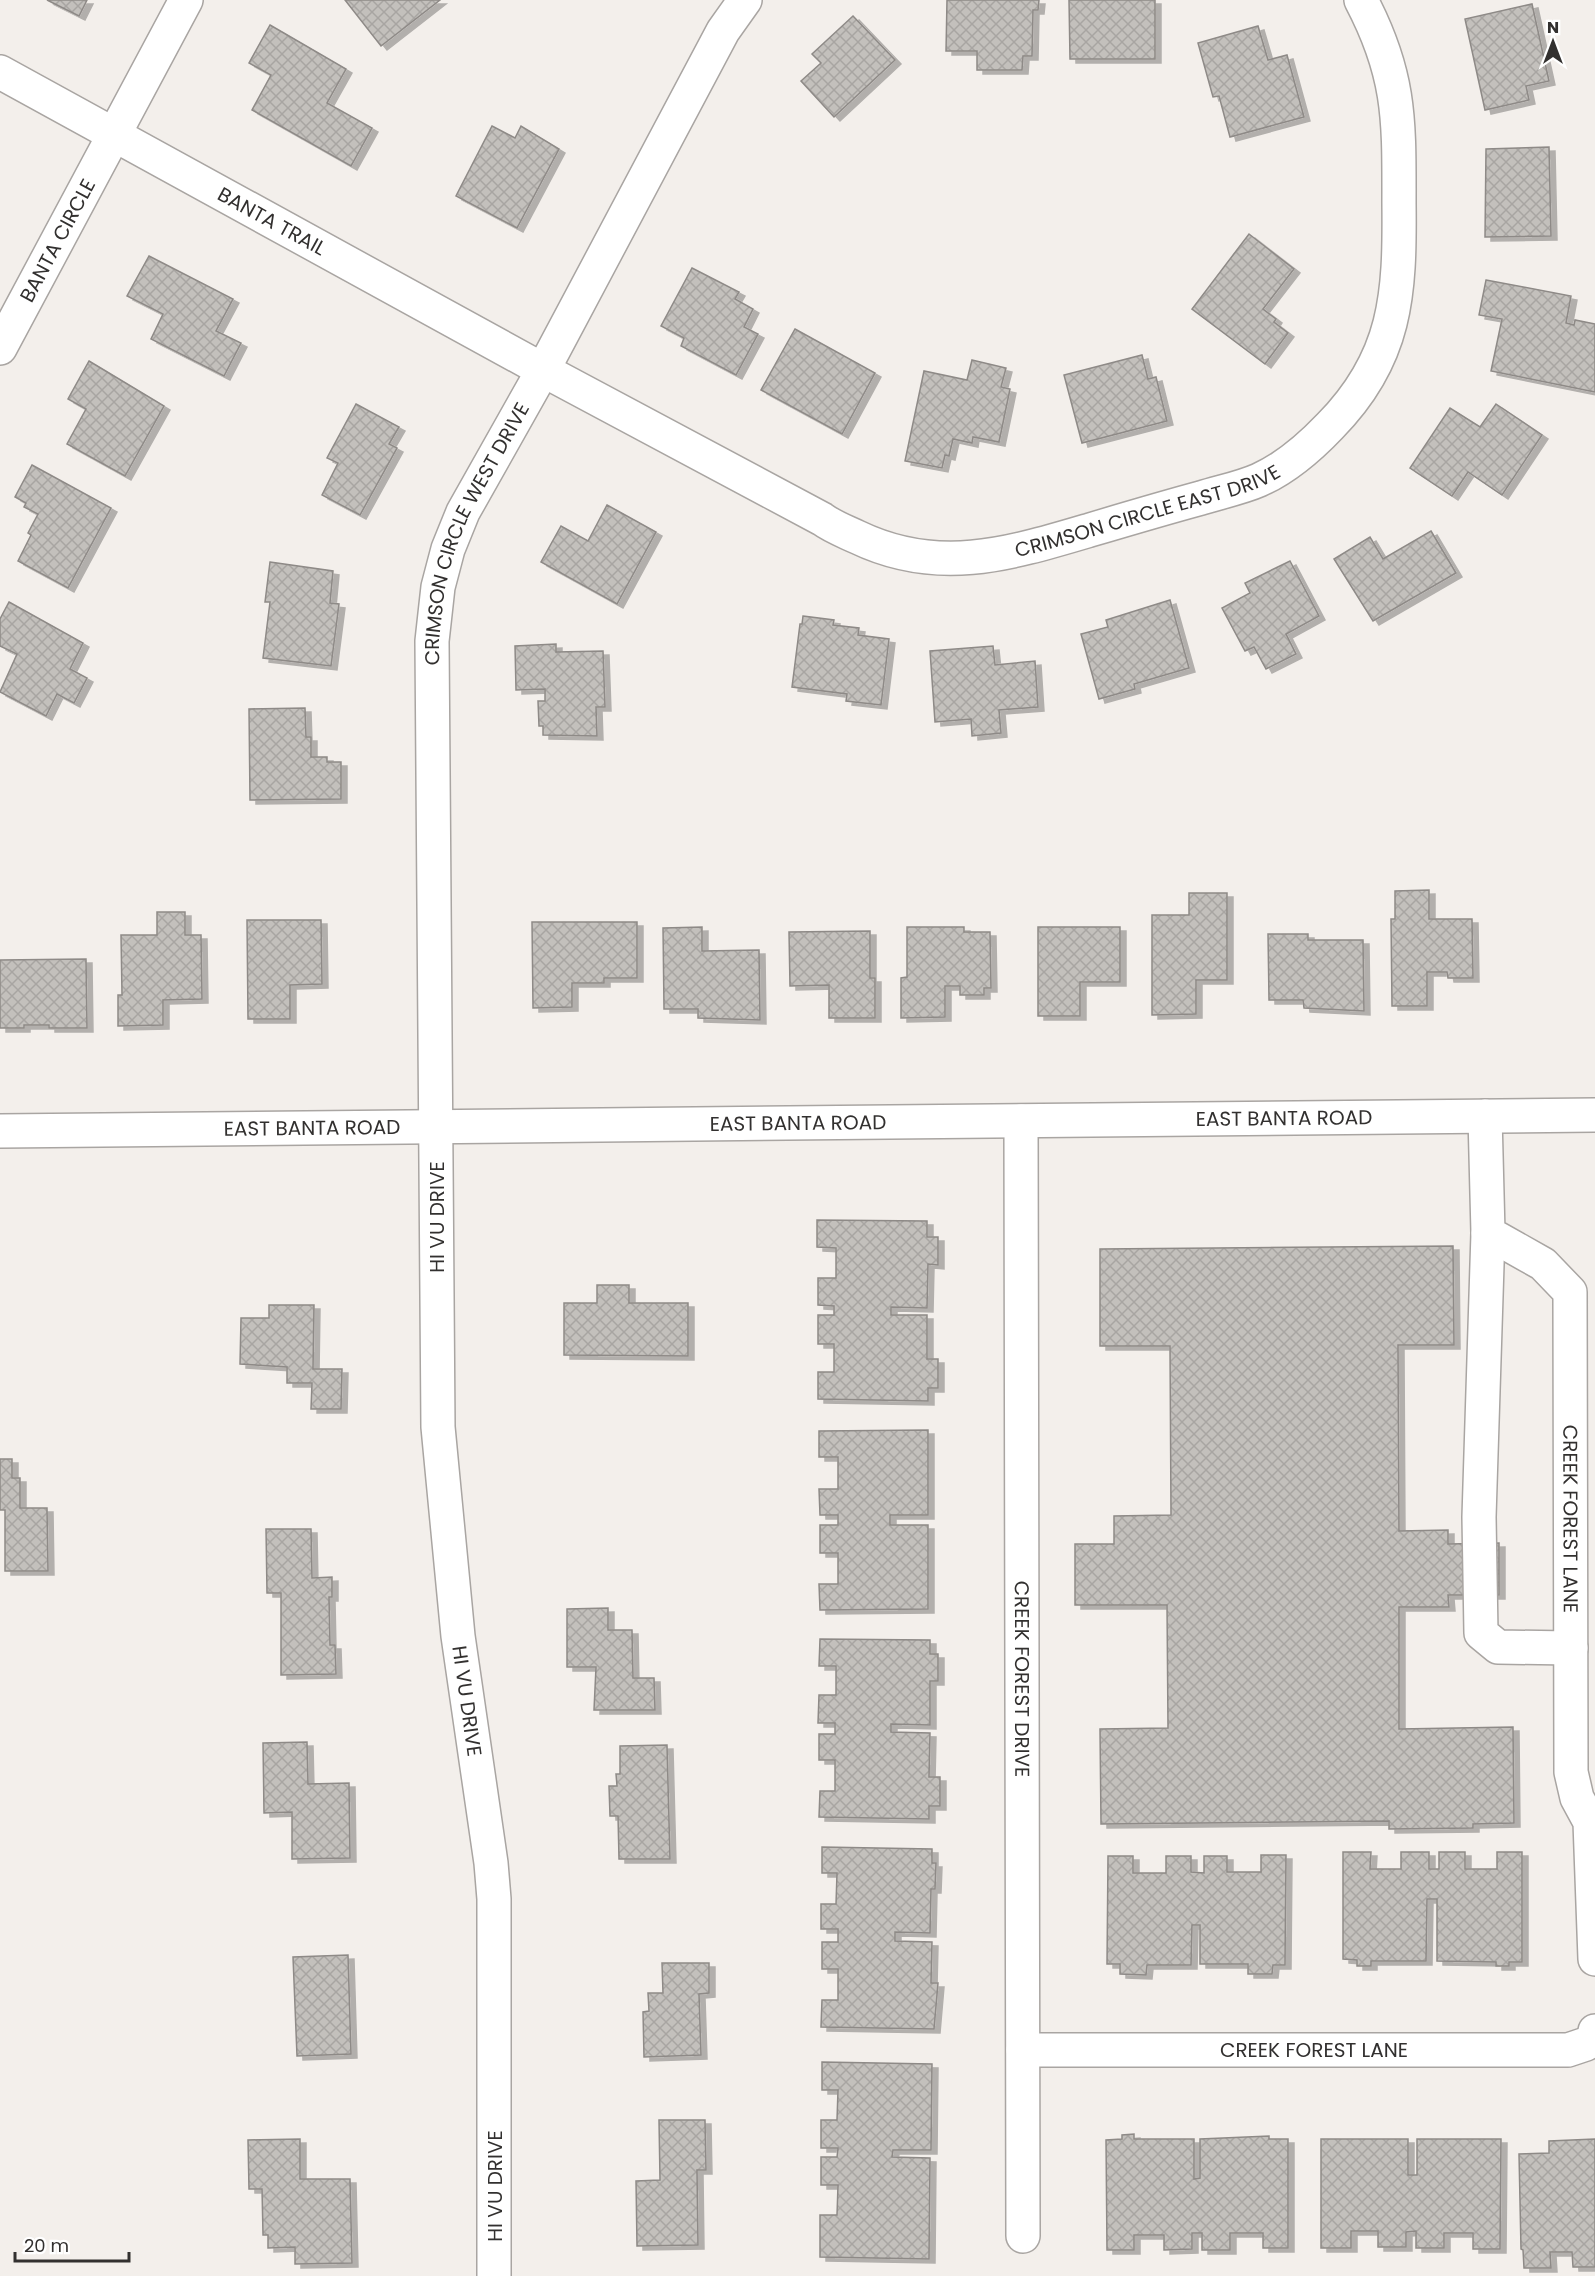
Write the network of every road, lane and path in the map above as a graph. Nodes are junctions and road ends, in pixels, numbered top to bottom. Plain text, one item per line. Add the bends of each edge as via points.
1 (186, 0) edge
2 (745, 0) edge
3 (1361, 0) edge
4 (0, 72) edge
5 (114, 134) junction
6 (0, 348) edge
7 (543, 370) junction
8 (1485, 1116) junction
9 (1595, 1116) edge
10 (1021, 1121) junction
11 (438, 1127) junction
12 (0, 1131) edge
13 (1488, 1233) junction
14 (1571, 1648) junction
15 (1595, 1959) edge
16 (1595, 2031) edge
17 (1023, 2050) junction
18 (1023, 2236) dead end
19 (494, 2276) edge

1 - 5 street, BANTA CIRCLE
2 - 7 street, CRIMSON CIRCLE WEST DRIVE via 723,31
3 - 7 street, CRIMSON CIRCLE EAST DRIVE via 1384,49 1397,101 1400,267 1395,303 1380,355 1363,387 1304,451 1258,480 1016,552 943,560 888,550 837,530
4 - 5 street, BANTA TRAIL
5 - 6 street, BANTA CIRCLE
5 - 7 street, BANTA TRAIL
7 - 11 street, CRIMSON CIRCLE WEST DRIVE via 462,512 448,549 434,612
8 - 9 street, EAST BANTA ROAD
8 - 10 street, EAST BANTA ROAD
8 - 13 street
10 - 11 street, EAST BANTA ROAD
10 - 17 street, CREEK FOREST DRIVE
11 - 12 street, EAST BANTA ROAD
11 - 19 street, HI VU DRIVE via 436,1372 441,1478 494,1899
13 - 14 street, CREEK FOREST LANE via 1543,1264 1570,1292
13 - 14 street via 1479,1517 1481,1633 1498,1647
14 - 15 street, CREEK FOREST LANE via 1571,1772 1577,1798 1590,1822
16 - 17 street, CREEK FOREST LANE via 1594,2038 1586,2044 1568,2050
17 - 18 street, CREEK FOREST DRIVE

